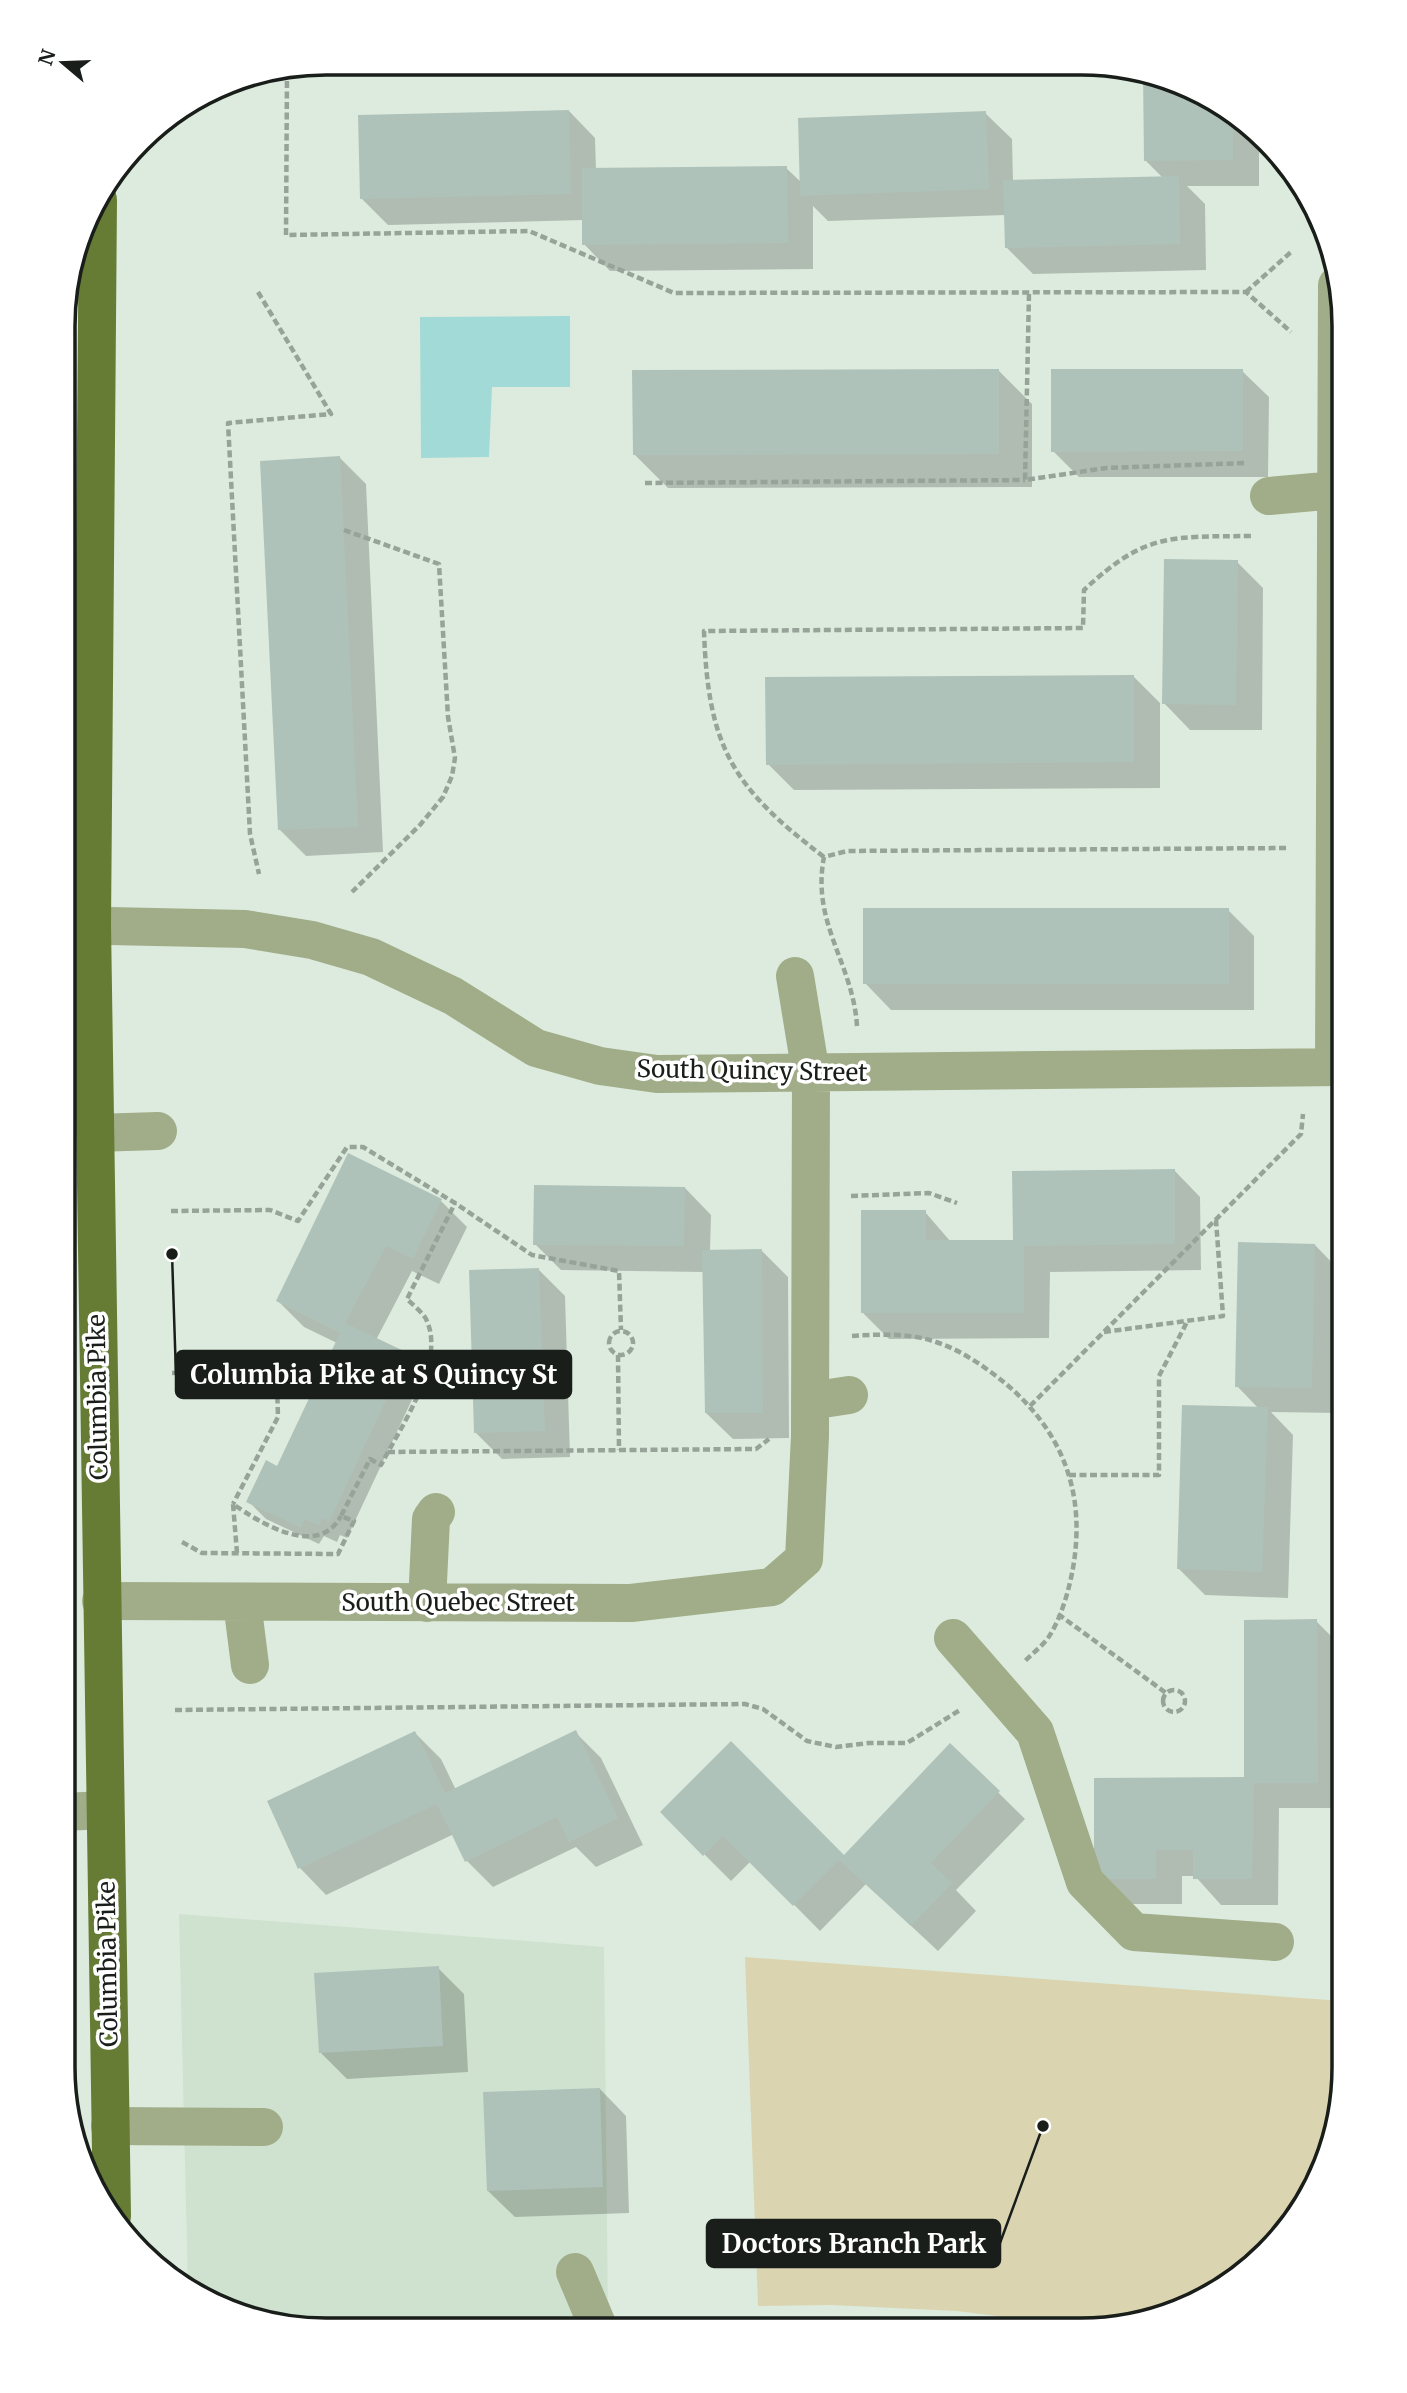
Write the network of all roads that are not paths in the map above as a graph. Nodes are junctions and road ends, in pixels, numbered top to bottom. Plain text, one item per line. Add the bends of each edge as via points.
1 (97, 223) edge
2 (1332, 490) edge
3 (1269, 496) dead end
4 (78, 925) edge
5 (795, 976) dead end
6 (1332, 1067) edge
7 (811, 1073) junction
8 (158, 1131) dead end
9 (95, 1133) junction
10 (849, 1395) dead end
11 (810, 1401) junction
12 (436, 1512) dead end
13 (101, 1601) junction
14 (242, 1602) junction
15 (427, 1603) junction
16 (953, 1638) dead end
17 (250, 1665) dead end
18 (105, 1810) junction
19 (75, 1811) edge
20 (1275, 1942) dead end
21 (110, 2126) junction
22 (264, 2127) dead end
23 (112, 2196) edge
24 (575, 2272) dead end
25 (595, 2318) edge

1 - 4 main road, Columbia Pike
2 - 3 street
4 - 7 street, South Quincy Street via 245,929 312,940 371,957 453,996 536,1048 600,1066 657,1074
4 - 9 main road, Columbia Pike
5 - 7 street
6 - 7 street, South Quincy Street
7 - 11 street
8 - 9 street
9 - 13 main road, Columbia Pike
10 - 11 street
11 - 15 street, South Quebec Street via 804,1559 772,1587 631,1603
12 - 15 street via 431,1519
13 - 14 street, South Quebec Street
13 - 18 main road, Columbia Pike
14 - 15 street, South Quebec Street
14 - 17 street
16 - 20 street via 1035,1732 1085,1882 1134,1932
18 - 19 street
18 - 21 main road, Columbia Pike
21 - 22 street
21 - 23 main road, Columbia Pike
24 - 25 street

